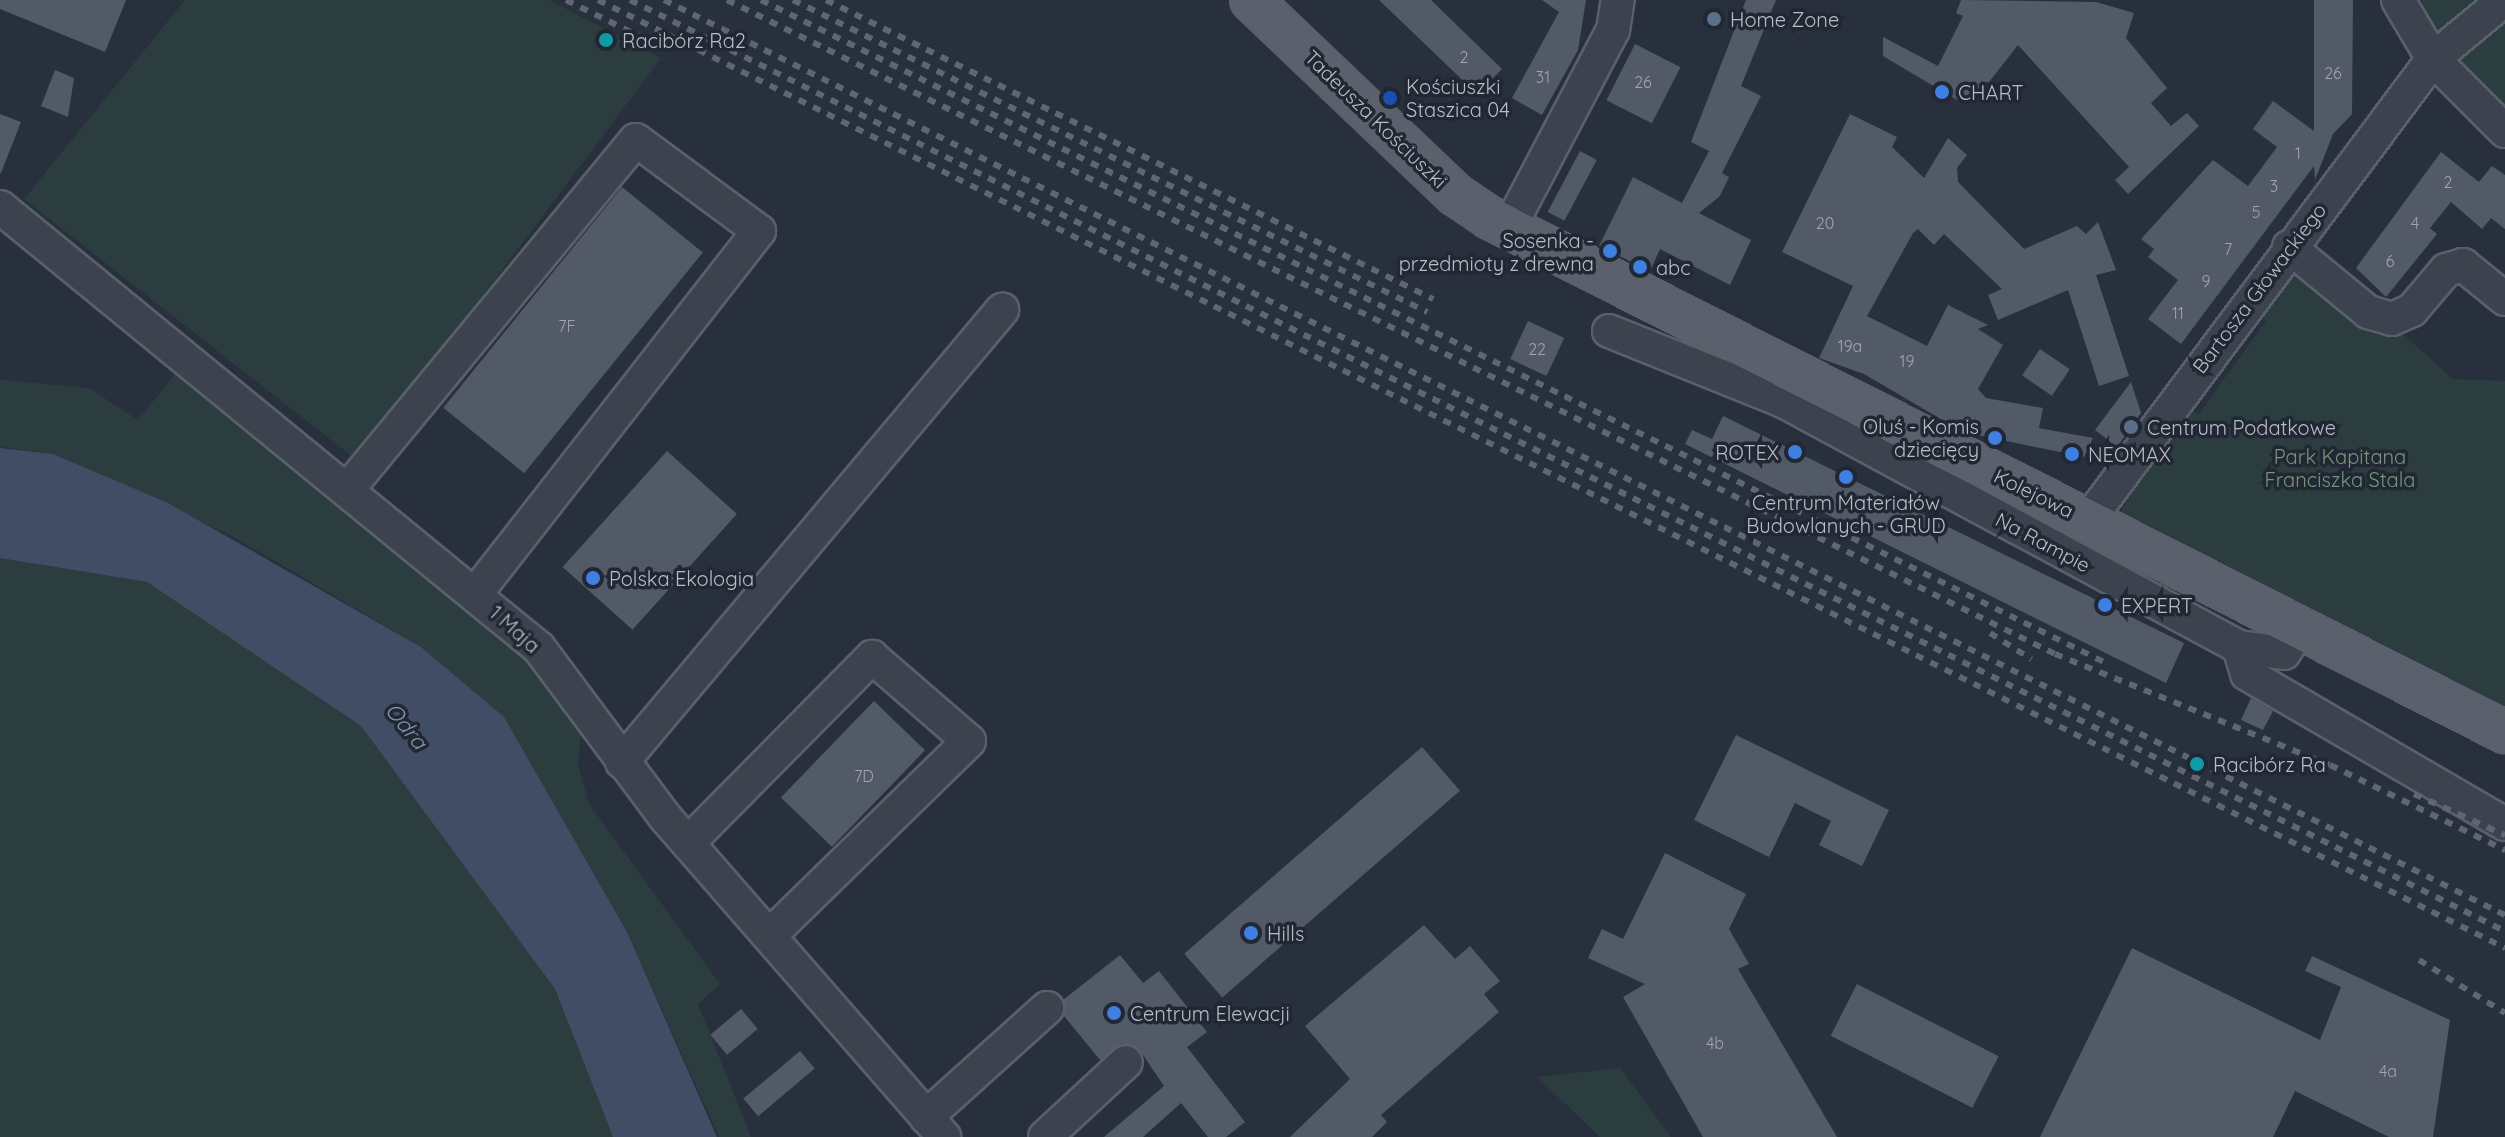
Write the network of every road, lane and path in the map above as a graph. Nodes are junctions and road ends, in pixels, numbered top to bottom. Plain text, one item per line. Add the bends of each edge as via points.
1 (1251, 0) edge
2 (1618, 0) edge
3 (2398, 0) edge
4 (2504, 0) edge
5 (2433, 59) junction
6 (2505, 131) edge
7 (0, 207) edge
8 (1509, 228) junction
9 (2289, 247) junction
10 (2505, 299) edge
11 (1002, 310) dead end
12 (1609, 331) dead end
13 (1789, 387) junction
14 (348, 489) junction
15 (2089, 519) junction
16 (476, 593) junction
17 (2299, 629) junction
18 (2239, 647) junction
19 (2430, 694) junction
20 (2505, 732) edge
21 (2505, 752) edge
22 (622, 762) junction
23 (2505, 824) edge
24 (688, 843) junction
25 (769, 936) junction
26 (1047, 1008) dead end
27 (1126, 1062) dead end
28 (935, 1127) edge
29 (1045, 1137) edge

1 - 8 main road, Tadeusza Kościuszki via 1456,195
2 - 8 street via 1613,30
3 - 5 street
4 - 5 street, Bartosza Głowackiego
5 - 6 street
5 - 9 street, Bartosza Głowackiego
7 - 14 street, 1 Maja
8 - 13 main road, Kolejowa
9 - 10 street via 2368,312 2392,319 2412,310 2446,270 2463,265
9 - 15 street, Bartosza Głowackiego
11 - 22 street
12 - 13 street, Na Rampie
13 - 15 main road, Kolejowa
13 - 18 street, Na Rampie
14 - 16 street, 1 Maja
14 - 16 street via 636,140 759,231
15 - 17 main road, Kolejowa
16 - 22 street, 1 Maja via 539,648
17 - 18 street, Na Rampie via 2284,653
17 - 19 main road, Kolejowa
18 - 23 street via 2247,674
19 - 20 main road, Kolejowa
19 - 21 main road, Kolejowa
22 - 24 street, 1 Maja
24 - 25 street, 1 Maja
24 - 25 street via 872,657 969,741
25 - 28 street, 1 Maja
26 - 28 street
27 - 29 street

